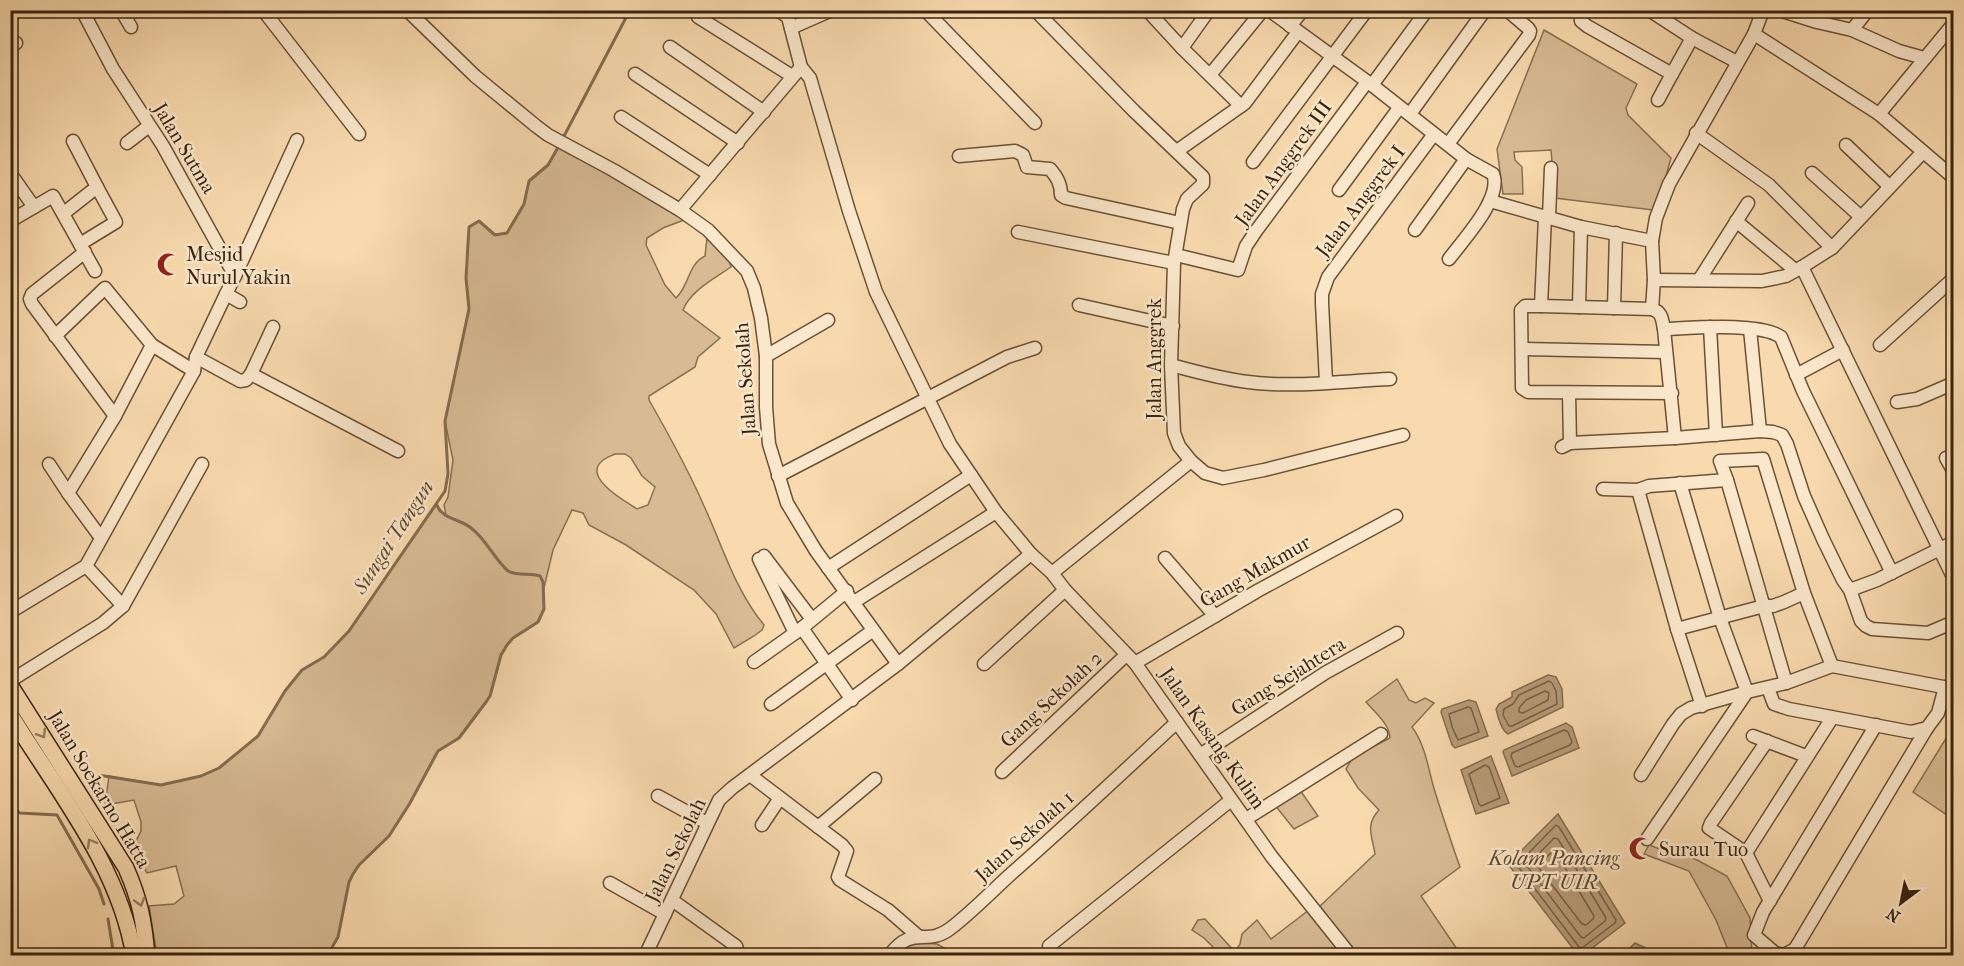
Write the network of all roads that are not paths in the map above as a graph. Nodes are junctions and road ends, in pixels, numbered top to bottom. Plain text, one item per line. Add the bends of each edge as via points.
1 (82, 10) edge
2 (121, 10) edge
3 (263, 10) edge
4 (407, 10) edge
5 (832, 10) edge
6 (925, 10) edge
7 (1035, 10) edge
8 (1209, 10) edge
9 (1263, 10) edge
10 (1269, 10) edge
11 (1303, 10) edge
12 (1367, 10) edge
13 (1427, 10) edge
14 (1485, 10) edge
15 (1507, 10) edge
16 (1580, 10) edge
17 (1764, 10) edge
18 (1779, 10) edge
19 (1868, 10) edge
20 (1653, 11) edge
21 (818, 13) edge
22 (1153, 13) edge
23 (786, 16) edge
24 (698, 17) dead end
25 (1953, 23) edge
26 (131, 27) dead end
27 (1294, 29) junction
28 (1852, 30) junction
29 (1754, 34) junction
30 (1692, 38) junction
31 (670, 47) dead end
32 (1182, 48) junction
33 (1332, 56) junction
34 (1924, 58) junction
35 (1737, 62) junction
36 (801, 67) junction
37 (635, 74) dead end
38 (1672, 74) junction
39 (1210, 75) junction
40 (792, 76) junction
41 (1369, 84) junction
42 (1658, 100) dead end
43 (1241, 106) junction
44 (1405, 111) junction
45 (764, 112) junction
46 (1879, 114) junction
47 (621, 117) dead end
48 (1035, 123) dead end
49 (149, 126) junction
50 (1434, 134) junction
51 (1696, 134) junction
52 (359, 135) dead end
53 (297, 140) dead end
54 (73, 141) dead end
55 (127, 143) dead end
56 (738, 143) junction
57 (1448, 144) junction
58 (1846, 145) dead end
59 (1177, 151) junction
60 (1922, 153) junction
61 (959, 156) dead end
62 (1466, 159) junction
63 (1253, 162) dead end
64 (1551, 168) dead end
65 (10, 172) edge
66 (1812, 173) dead end
67 (710, 175) junction
68 (1953, 178) edge
69 (1889, 186) junction
70 (97, 187) junction
71 (1339, 190) dead end
72 (1748, 203) dead end
73 (1501, 204) junction
74 (34, 207) junction
75 (680, 210) junction
76 (64, 213) junction
77 (1860, 216) junction
78 (1547, 217) junction
79 (10, 221) edge
80 (1736, 221) junction
81 (1180, 223) junction
82 (1581, 227) junction
83 (1415, 230) dead end
84 (1018, 232) dead end
85 (1616, 233) junction
86 (1652, 241) junction
87 (83, 248) junction
88 (1832, 248) junction
89 (1175, 259) junction
90 (1449, 259) dead end
91 (1799, 269) junction
92 (95, 272) dead end
93 (235, 276) junction
94 (1953, 278) edge
95 (1654, 280) junction
96 (1699, 280) junction
97 (226, 294) junction
98 (240, 302) dead end
99 (1079, 305) dead end
100 (1541, 306) junction
101 (1579, 307) junction
102 (1614, 308) junction
103 (1652, 309) junction
104 (828, 320) dead end
105 (1173, 326) junction
106 (273, 327) dead end
107 (1710, 327) junction
108 (1664, 328) junction
109 (1750, 329) junction
110 (55, 336) junction
111 (152, 345) junction
112 (1880, 345) dead end
113 (1035, 348) dead end
114 (1522, 349) junction
115 (1843, 350) junction
116 (1665, 352) junction
117 (766, 356) junction
118 (196, 357) junction
119 (1171, 365) junction
120 (194, 371) junction
121 (251, 374) junction
122 (1796, 375) junction
123 (1390, 379) dead end
124 (1326, 382) junction
125 (1953, 382) edge
126 (1569, 393) junction
127 (1672, 393) junction
128 (929, 398) junction
129 (1897, 402) dead end
130 (115, 416) junction
131 (1760, 431) junction
132 (1403, 435) dead end
133 (1716, 435) junction
134 (1675, 438) junction
135 (398, 450) dead end
136 (1946, 458) dead end
137 (1191, 461) junction
138 (49, 464) dead end
139 (202, 465) dead end
140 (1953, 472) edge
141 (971, 475) junction
142 (778, 476) junction
143 (1726, 480) junction
144 (1680, 483) junction
145 (1603, 489) dead end
146 (1638, 490) junction
147 (69, 493) junction
148 (996, 512) junction
149 (1396, 516) dead end
150 (101, 538) junction
151 (1953, 542) edge
152 (1940, 550) junction
153 (1031, 554) junction
154 (1165, 558) dead end
155 (86, 566) junction
156 (828, 568) junction
157 (1052, 573) junction
158 (1892, 573) junction
159 (1953, 579) edge
160 (1065, 590) junction
161 (1850, 590) junction
162 (1804, 593) junction
163 (850, 597) junction
164 (123, 606) junction
165 (1764, 606) junction
166 (10, 612) edge
167 (1215, 616) junction
168 (1720, 618) junction
169 (1953, 622) edge
170 (803, 626) junction
171 (1677, 629) junction
172 (872, 631) junction
173 (1397, 633) dead end
174 (1131, 659) junction
175 (754, 662) dead end
176 (826, 663) junction
177 (898, 664) junction
178 (984, 664) dead end
179 (1832, 666) junction
180 (10, 683) edge
181 (1786, 683) junction
182 (1768, 688) junction
183 (1949, 688) edge
184 (1747, 692) junction
185 (852, 699) junction
186 (771, 704) dead end
187 (1701, 706) junction
188 (10, 714) edge
189 (1832, 718) junction
190 (1177, 722) junction
191 (1876, 724) junction
192 (1927, 729) junction
193 (1381, 734) dead end
194 (1753, 736) dead end
195 (1767, 741) junction
196 (1200, 755) junction
197 (1806, 756) junction
198 (1002, 772) dead end
199 (750, 775) junction
200 (1641, 775) dead end
201 (875, 779) dead end
202 (658, 796) dead end
203 (780, 798) junction
204 (1231, 800) junction
205 (1246, 819) junction
206 (707, 823) junction
207 (762, 825) dead end
208 (819, 826) junction
209 (1647, 838) dead end
210 (1746, 853) junction
211 (610, 883) dead end
212 (672, 900) junction
213 (1770, 901) junction
214 (665, 914) junction
215 (918, 936) junction
216 (1049, 946) dead end
217 (134, 956) edge
218 (147, 956) edge
219 (645, 956) edge
220 (739, 956) edge
221 (889, 956) edge
222 (1351, 956) edge

1 - 49 street, Jalan Sutma
2 - 26 street
3 - 52 street
4 - 75 street, Jalan Sekolah via 476,76 548,135
5 - 21 street
6 - 48 street
7 - 59 street
8 - 32 street
9 - 39 street
10 - 27 street
11 - 27 street
12 - 33 street
13 - 41 street, Jalan Anggrek III
14 - 44 street
15 - 57 street via 1530,31 1529,35
16 - 38 street via 1587,26
17 - 29 street
18 - 28 street
19 - 28 street
20 - 30 street
21 - 23 street
22 - 32 street
23 - 36 street, Jalan Kasang Kulim
24 - 40 street
25 - 34 street
27 - 33 street
27 - 43 street
28 - 34 street
29 - 35 street
29 - 46 street
30 - 35 street
30 - 38 street
31 - 45 street
32 - 39 street
33 - 41 street
33 - 63 street
34 - 46 street
35 - 51 street
36 - 40 street
36 - 128 street, Jalan Kasang Kulim via 810,78 876,292
37 - 56 street
38 - 42 street
39 - 43 street
40 - 45 street
41 - 44 street
41 - 89 street, Jalan Anggrek III via 1256,231 1238,270
43 - 59 street
44 - 50 street
44 - 71 street
45 - 56 street
46 - 60 street
47 - 67 street
49 - 55 street
49 - 93 street, Jalan Sutma
50 - 57 street
50 - 124 street, Jalan Anggrek I via 1328,277 1322,294
51 - 86 street via 1669,183
51 - 88 street via 1769,185
53 - 93 street
54 - 70 street
56 - 67 street
57 - 62 street
58 - 69 street
59 - 81 street, Jalan Anggrek via 1204,181 1187,199
60 - 68 street
60 - 69 street
61 - 81 street via 1015,151 1023,155 1027,166 1050,169 1066,198
62 - 73 street via 1494,176 1494,189
62 - 83 street
64 - 78 street
65 - 74 street
66 - 77 street
67 - 75 street
69 - 77 street
70 - 76 street
70 - 87 street via 116,222
72 - 80 street
73 - 78 street
73 - 90 street
74 - 76 street via 53,196
74 - 79 street
75 - 117 street, Jalan Sekolah via 708,230 747,271 754,288
76 - 87 street
77 - 88 street
78 - 82 street
78 - 100 street
80 - 91 street
80 - 96 street
81 - 89 street, Jalan Anggrek
82 - 85 street
82 - 101 street
84 - 89 street
85 - 86 street
85 - 102 street
86 - 95 street
87 - 92 street
87 - 110 street via 30,299
88 - 91 street
89 - 105 street, Jalan Anggrek
91 - 96 street via 1769,281
91 - 115 street
93 - 97 street
94 - 112 street
95 - 96 street
95 - 103 street
97 - 98 street
97 - 118 street
99 - 105 street
100 - 101 street
100 - 114 street via 1525,306 1521,310
101 - 102 street
102 - 103 street
103 - 108 street via 1658,311
104 - 117 street
105 - 119 street, Jalan Anggrek
106 - 121 street
107 - 108 street
107 - 109 street
107 - 133 street
108 - 116 street
109 - 122 street via 1781,337
109 - 131 street
110 - 111 street via 105,288
110 - 130 street
111 - 120 street
111 - 130 street
113 - 128 street via 1007,357
114 - 116 street
114 - 126 street via 1524,391
115 - 122 street
115 - 152 street
116 - 127 street
117 - 142 street, Jalan Sekolah via 769,444
118 - 120 street
118 - 121 street via 240,381
119 - 124 street via 1249,382
119 - 137 street, Jalan Anggrek via 1174,433
120 - 150 street
121 - 135 street
122 - 158 street
123 - 124 street
125 - 129 street via 1925,396
126 - 127 street
126 - 134 street via 1566,445
127 - 134 street
128 - 141 street, Jalan Kasang Kulim via 950,444
128 - 142 street
130 - 147 street
131 - 133 street
131 - 161 street via 1782,435 1804,496
132 - 137 street via 1223,478 1205,473
133 - 134 street
136 - 140 street
137 - 157 street
138 - 147 street
139 - 164 street
141 - 148 street, Jalan Kasang Kulim
141 - 156 street
142 - 156 street, Jalan Sekolah via 787,503
143 - 144 street
143 - 162 street via 1720,460 1763,459
143 - 165 street
144 - 146 street
144 - 168 street
145 - 146 street
146 - 171 street
147 - 150 street
148 - 153 street, Jalan Kasang Kulim
148 - 163 street
149 - 167 street, Gang Makmur
150 - 155 street
151 - 152 street
152 - 158 street
152 - 159 street
153 - 157 street, Jalan Kasang Kulim
153 - 177 street, Jalan Sekolah
154 - 167 street
155 - 164 street
155 - 166 street
156 - 163 street, Jalan Sekolah
157 - 160 street, Jalan Kasang Kulim
158 - 161 street
160 - 174 street, Jalan Kasang Kulim
160 - 178 street
161 - 169 street via 1861,621 1872,629 1928,633
162 - 165 street
162 - 179 street
163 - 170 street
163 - 172 street, Jalan Sekolah
164 - 180 street
165 - 168 street
165 - 181 street
167 - 174 street, Gang Makmur
168 - 171 street
168 - 184 street
170 - 170 street via 762,557
170 - 175 street
170 - 176 street
171 - 187 street
172 - 176 street
172 - 177 street, Jalan Sekolah
173 - 196 street, Gang Sejahtera via 1325,673
174 - 190 street, Jalan Kasang Kulim
174 - 198 street, Gang Sekolah 2
176 - 185 street
176 - 186 street
177 - 185 street, Jalan Sekolah
179 - 181 street
179 - 183 street
180 -> 218 main road, Jalan Soekarno Hatta via 126,868 144,919
181 - 182 street
182 - 184 street
182 - 189 street via 1774,704
183 - 192 street
184 - 187 street
184 - 209 street
185 - 199 street, Jalan Sekolah
187 - 200 street via 1681,714
217 -> 188 main road, Jalan Soekarno Hatta via 110,877
189 - 191 street
189 - 197 street
190 - 196 street, Jalan Kasang Kulim
190 - 215 street, Jalan Sekolah 1 via 952,928 937,937
191 - 192 street via 1911,732
191 - 213 street
192 - 213 street via 1795,949 1784,956 1754,934
193 - 205 street
194 - 195 street
195 - 197 street
195 - 210 street via 1709,828
196 - 204 street, Jalan Kasang Kulim
197 - 210 street
199 - 203 street
199 - 206 street, Jalan Sekolah via 719,800
201 - 208 street
202 - 206 street
203 - 207 street
203 - 208 street
204 - 205 street, Jalan Kasang Kulim
204 - 216 street
205 - 222 street, Jalan Kasang Kulim
206 - 212 street, Jalan Sekolah
208 - 215 street via 847,851 840,880 888,910
210 - 213 street
211 - 214 street
212 - 214 street, Jalan Sekolah
212 - 220 street via 736,946
214 - 219 street, Jalan Sekolah
215 - 221 street, Jalan Sekolah 1 via 902,941

